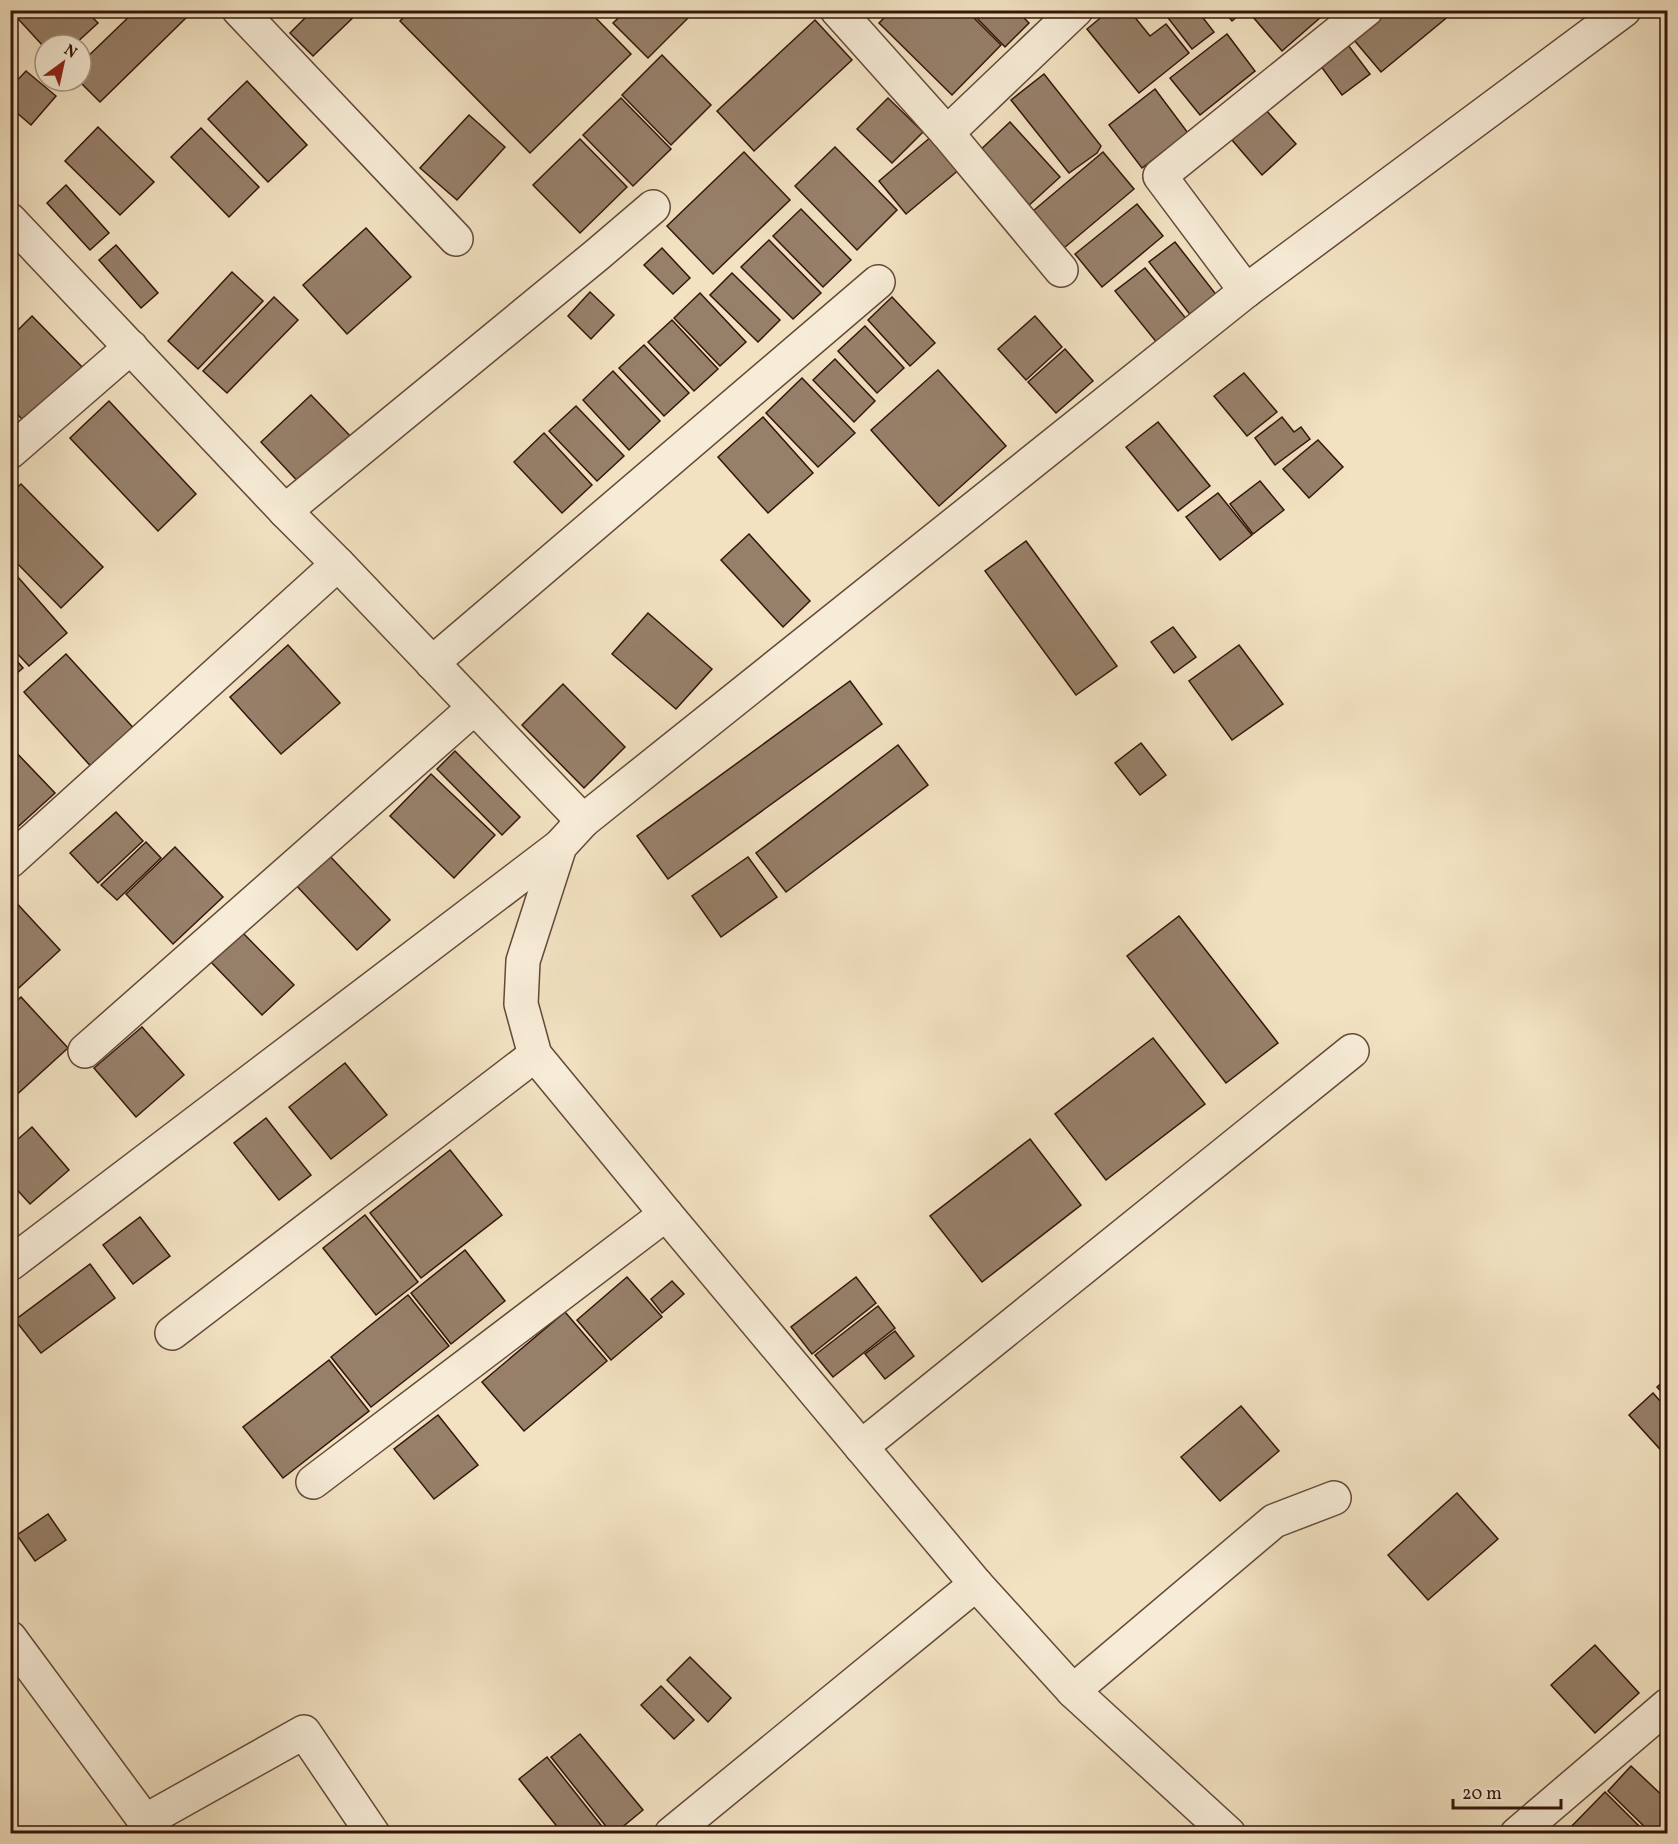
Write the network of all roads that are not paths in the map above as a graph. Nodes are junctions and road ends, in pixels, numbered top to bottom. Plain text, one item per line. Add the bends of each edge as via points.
1 (239, 10) edge
2 (837, 10) edge
3 (1076, 10) edge
4 (1366, 10) edge
5 (1624, 10) edge
6 (947, 133) junction
7 (653, 207) dead end
8 (10, 220) edge
9 (456, 239) dead end
10 (1061, 270) dead end
11 (878, 282) dead end
12 (1246, 291) junction
13 (131, 347) junction
14 (10, 452) edge
15 (285, 511) junction
16 (338, 564) junction
17 (432, 663) junction
18 (474, 708) junction
19 (583, 821) junction
20 (560, 846) junction
21 (10, 861) edge
22 (85, 1051) dead end
23 (1352, 1051) dead end
24 (535, 1055) junction
25 (666, 1214) junction
26 (10, 1264) edge
27 (172, 1332) dead end
28 (861, 1447) junction
29 (313, 1482) dead end
30 (1334, 1498) dead end
31 (976, 1584) junction
32 (10, 1638) edge
33 (1073, 1691) junction
34 (1668, 1705) edge
35 (373, 1833) edge
36 (671, 1833) edge
37 (1229, 1833) edge
38 (1516, 1833) edge

1 - 9 street
2 - 6 street
3 - 6 street
4 - 12 street via 1160,176
5 - 12 street
6 - 10 street
7 - 15 street
8 - 13 street
11 - 17 street
12 - 19 street
13 - 14 street
13 - 15 street
15 - 16 street
16 - 17 street
16 - 21 street
17 - 18 street
18 - 19 street
18 - 22 street
19 - 20 street
20 - 24 street via 523,961 521,1004
20 - 26 street
23 - 28 street
24 - 25 street
24 - 27 street
25 - 28 street
25 - 29 street
28 - 31 street
30 - 33 street via 1274,1521
31 - 33 street
31 - 36 street
32 - 35 street via 145,1821 304,1732
33 - 37 street
34 - 38 street

